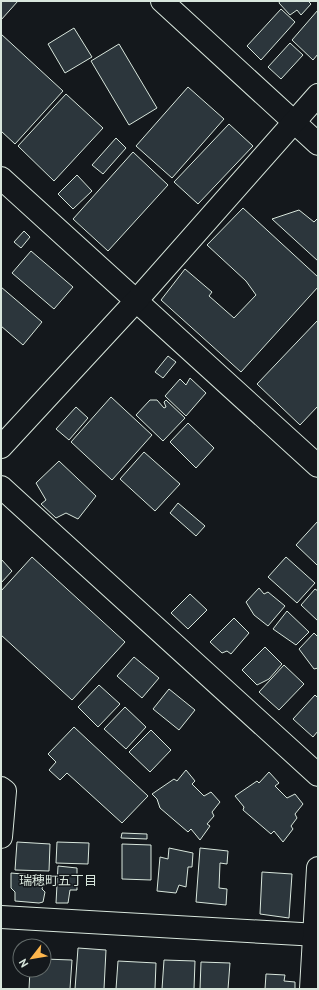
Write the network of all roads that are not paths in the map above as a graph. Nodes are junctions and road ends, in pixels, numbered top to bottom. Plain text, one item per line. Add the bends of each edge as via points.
1 (162, 1) edge
2 (318, 96) edge
3 (294, 122) junction
4 (318, 144) edge
5 (1, 178) edge
6 (136, 301) junction
7 (1, 447) edge
8 (318, 466) edge
9 (1, 487) edge
10 (318, 775) edge
11 (1, 788) edge
12 (1, 837) edge
13 (318, 868) edge
14 (1, 917) edge
15 (316, 935) edge
16 (310, 989) edge

1 - 3 street
2 - 3 street
3 - 4 street
3 - 6 street
5 - 6 street
6 - 7 street
6 - 8 street
9 - 10 street
11 - 12 street via 5,791
13 - 15 street
14 - 15 street
15 - 16 street

